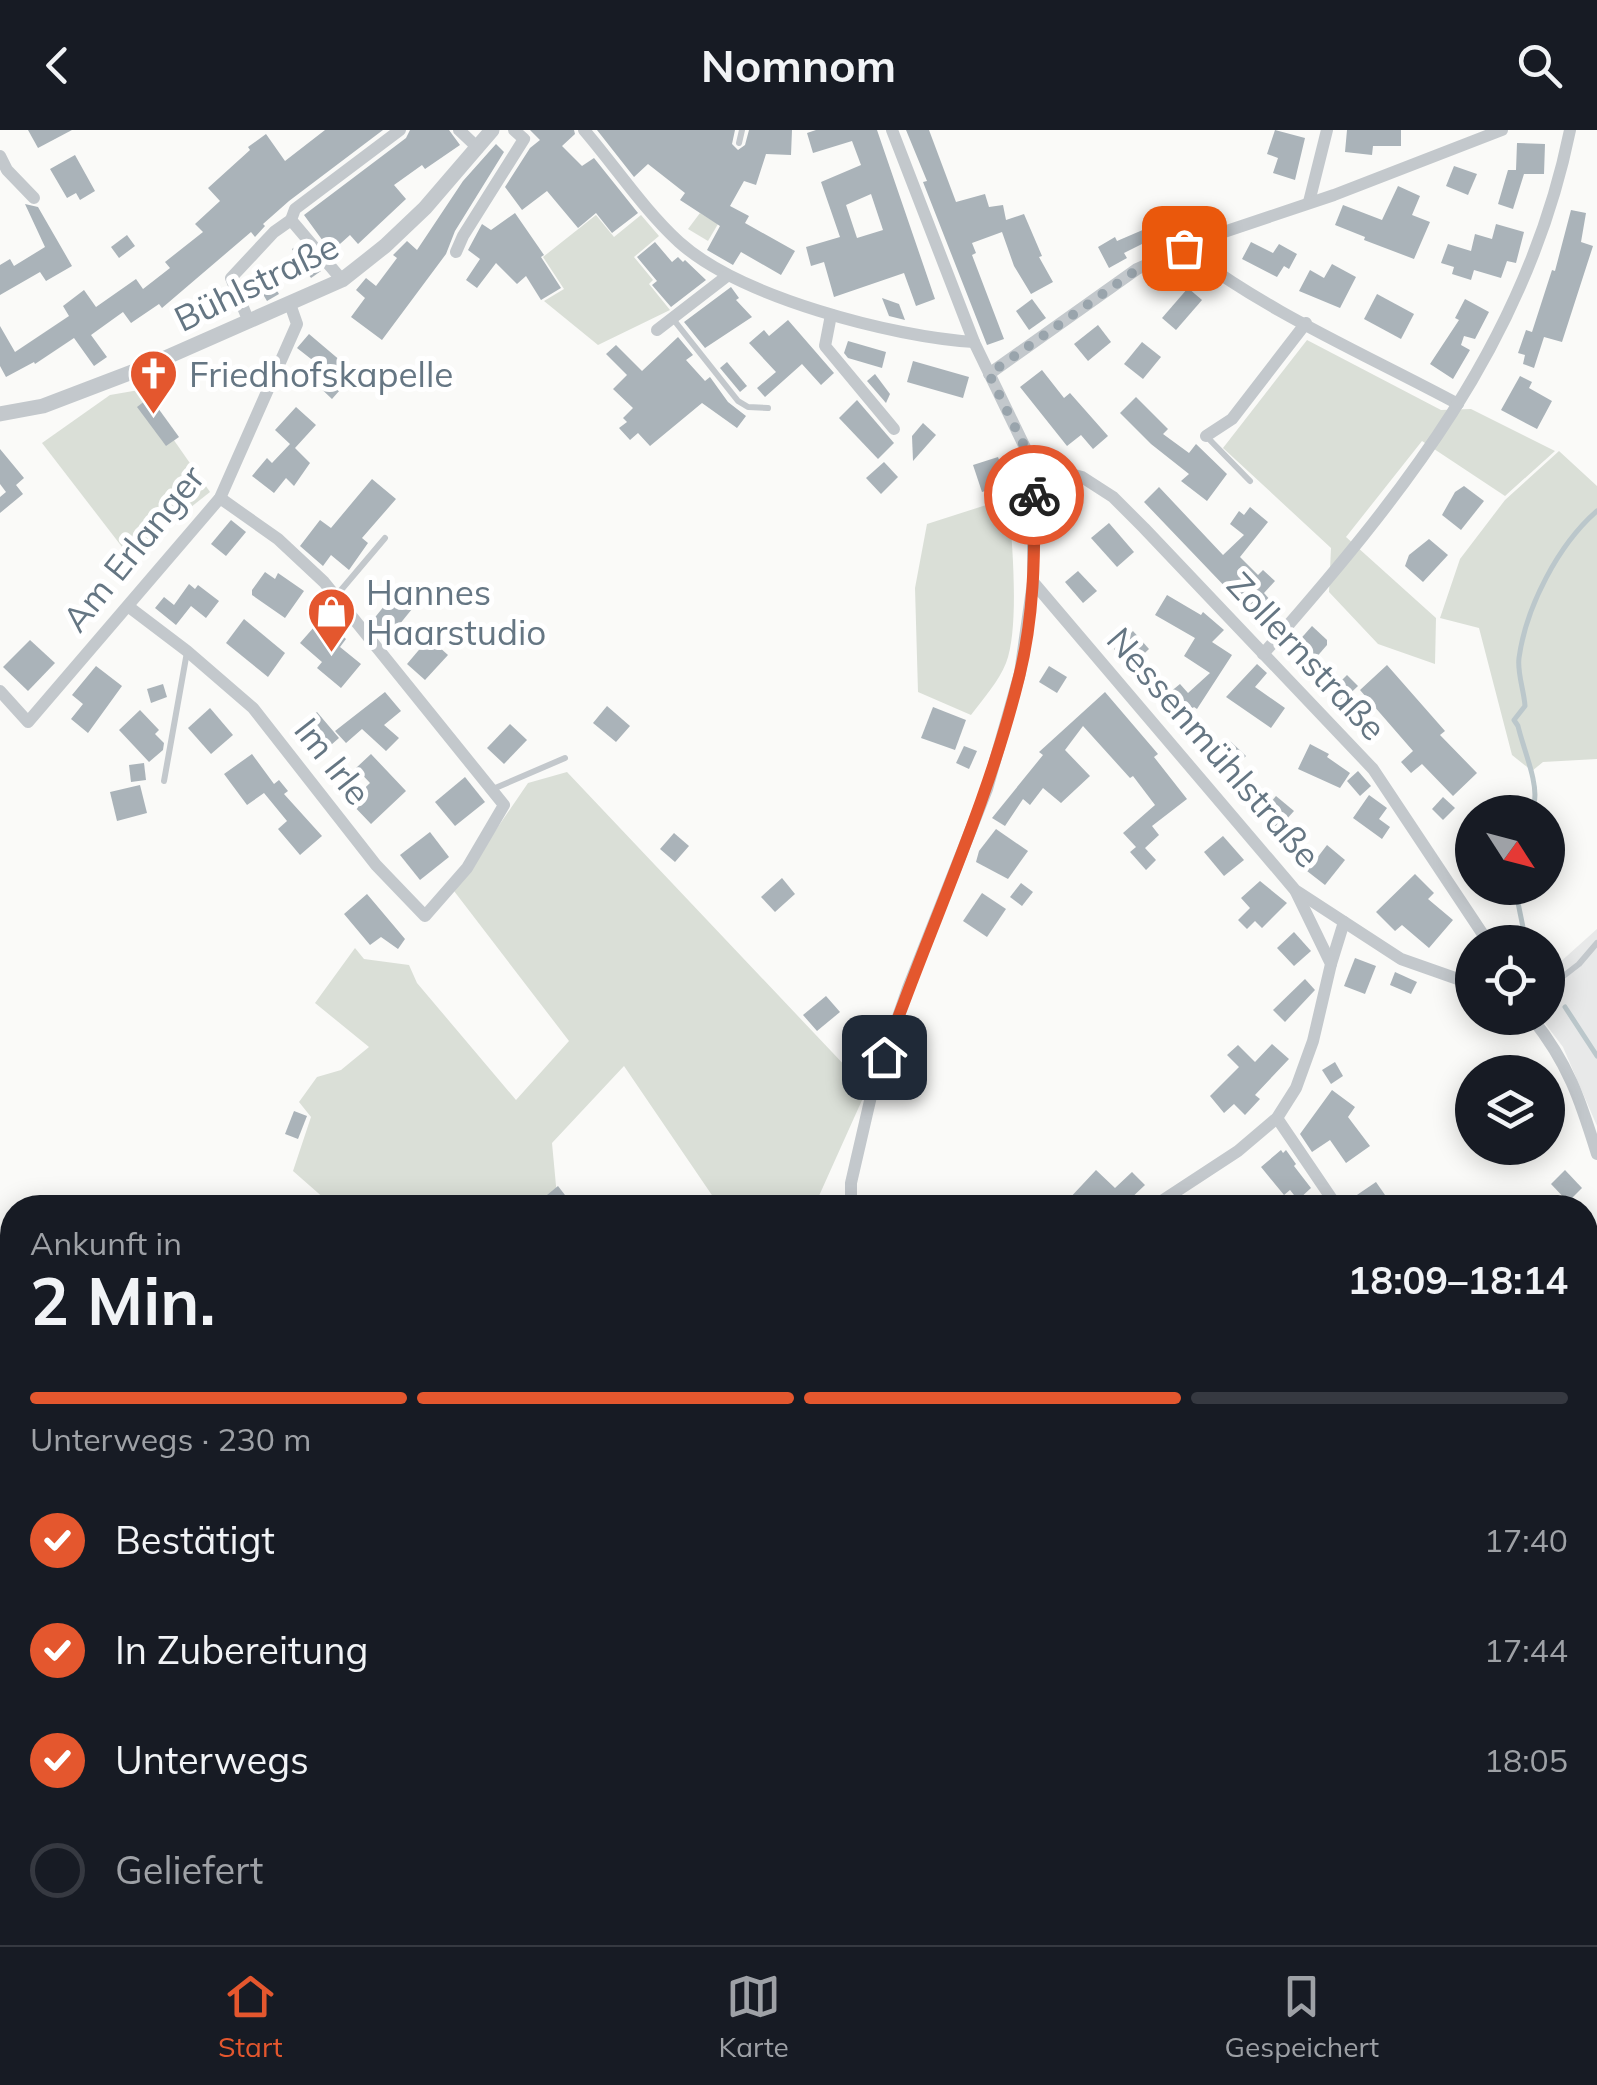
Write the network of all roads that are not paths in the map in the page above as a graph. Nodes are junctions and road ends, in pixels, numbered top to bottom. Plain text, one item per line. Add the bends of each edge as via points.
1 (400, 130) edge
2 (458, 130) edge
3 (492, 130) edge
4 (514, 130) edge
5 (584, 130) edge
6 (742, 130) edge
7 (892, 130) edge
8 (1327, 130) edge
9 (1502, 130) edge
10 (1570, 130) edge
11 (739, 144) dead end
12 (478, 148) junction
13 (0, 156) edge
14 (34, 198) dead end
15 (1309, 202) junction
16 (290, 220) junction
17 (1184, 248) junction
18 (456, 252) dead end
19 (727, 276) junction
20 (342, 280) junction
21 (290, 304) junction
22 (831, 314) junction
23 (674, 319) junction
24 (248, 322) junction
25 (1306, 323) junction
26 (658, 330) dead end
27 (974, 342) junction
28 (276, 372) junction
29 (257, 374) dead end
30 (989, 374) junction
31 (1458, 404) junction
32 (768, 408) dead end
33 (0, 414) edge
34 (894, 429) dead end
35 (1206, 436) joint
36 (1033, 464) junction
37 (1250, 481) dead end
38 (220, 498) junction
39 (385, 538) dead end
40 (1033, 582) junction
41 (336, 596) junction
42 (129, 607) junction
43 (187, 651) junction
44 (1262, 654) junction
45 (0, 691) edge
46 (566, 758) dead end
47 (164, 782) dead end
48 (491, 789) junction
49 (1294, 890) junction
50 (1344, 922) junction
51 (1477, 925) edge
52 (1597, 943) edge
53 (1331, 964) junction
54 (1565, 974) edge
55 (1455, 978) edge
56 (1546, 1035) edge
57 (1278, 1118) junction
58 (1597, 1154) edge
59 (851, 1195) edge
60 (1171, 1195) edge
61 (1329, 1195) edge

1 - 16 street via 295,209
2 - 12 street
3 - 12 street, Bühlstraße
4 - 18 street via 524,140
5 - 19 street via 677,240
6 - 11 lane
7 - 27 street
8 - 15 street
9 - 15 street
10 - 31 street via 1539,247
12 - 20 street, Bühlstraße via 386,246
13 - 14 street
15 - 17 street
16 - 20 street
16 - 24 street via 231,278
17 - 25 street
17 - 30 street via 1138,269
19 - 22 street
19 - 23 street
20 - 21 street, Bühlstraße
21 - 24 street, Bühlstraße
21 - 28 street, Am Erlanger via 297,324
22 - 27 street via 932,340
22 - 34 street via 825,346
23 - 26 street
23 - 32 lane via 738,401
24 - 33 street, Bühlstraße via 44,406
25 - 31 street
25 - 35 street via 1232,419
27 - 30 street
28 - 29 street
28 - 38 street, Am Erlanger
30 - 36 street
31 - 44 street via 1409,478
35 - 37 lane
36 - 40 street
36 - 44 street, Zollernstraße via 1082,477 1112,498
38 - 41 street via 278,538
38 - 42 street, Am Erlanger
39 - 41 lane
40 - 49 street, Nessenmühlstraße
40 - 59 street via 1020,673 987,789 872,1092
41 - 48 street
42 - 43 street, Im Irle
42 - 45 street, Am Erlanger via 28,722
43 - 47 lane
43 - 48 street, Im Irle via 253,708 376,865 426,916 467,868 504,805
44 - 51 street, Zollernstraße via 1373,770
46 - 48 lane
49 - 50 street, Nessenmühlstraße
49 - 53 street
50 - 53 street
50 - 55 street, Nessenmühlstraße via 1401,959
52 - 54 lane
53 - 57 street via 1313,1041
56 - 58 street via 1582,1102
57 - 60 street
57 - 61 street

